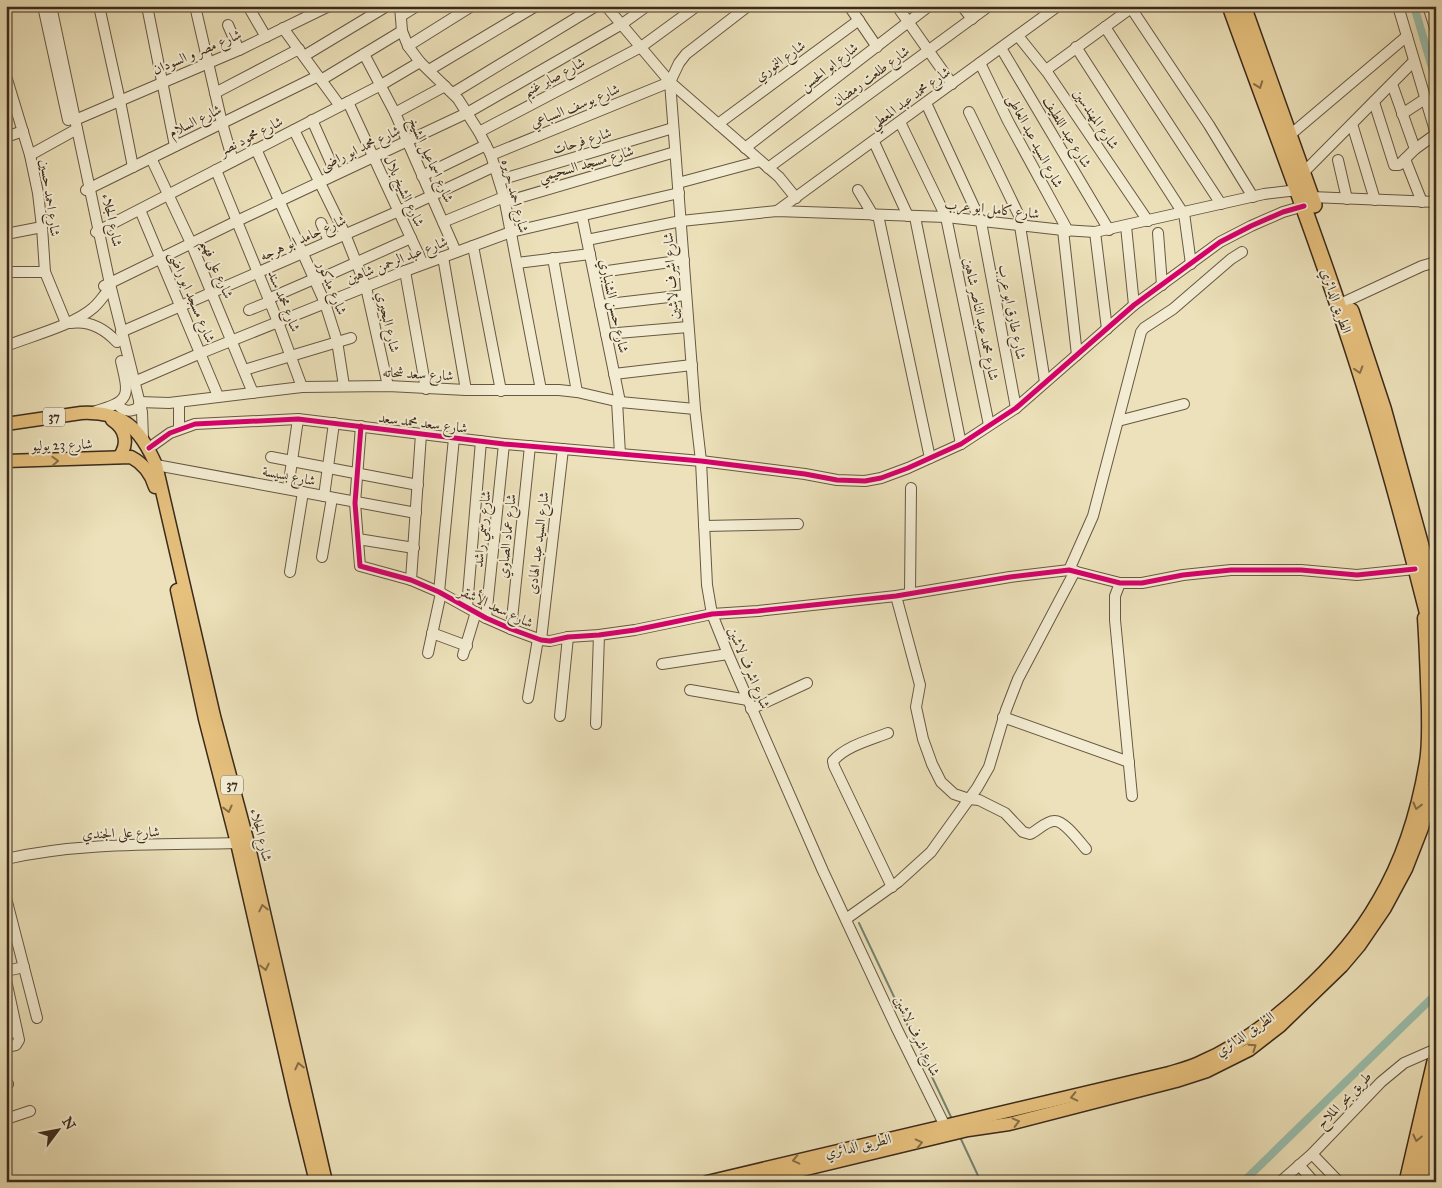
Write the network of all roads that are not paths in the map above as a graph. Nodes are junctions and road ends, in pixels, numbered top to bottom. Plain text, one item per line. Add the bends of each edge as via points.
1 (43, 6) edge
2 (51, 6) edge
3 (99, 6) edge
4 (146, 6) edge
5 (195, 6) edge
6 (248, 6) edge
7 (329, 6) edge
8 (387, 6) edge
9 (417, 6) edge
10 (472, 6) edge
11 (536, 6) edge
12 (596, 6) edge
13 (606, 6) edge
14 (647, 6) edge
15 (697, 6) edge
16 (748, 6) edge
17 (849, 6) edge
18 (897, 6) edge
19 (929, 6) edge
20 (962, 6) edge
21 (989, 6) edge
22 (1058, 6) edge
23 (1230, 6) edge
24 (1243, 6) edge
25 (1398, 6) edge
26 (1428, 6) edge
27 (1132, 7) edge
28 (401, 11) edge
29 (972, 19) junction
30 (859, 20) junction
31 (1434, 20) edge
32 (909, 22) junction
33 (622, 24) junction
34 (228, 25) dead end
35 (1105, 27) junction
36 (284, 28) junction
37 (402, 31) junction
38 (1436, 31) edge
39 (1018, 36) junction
40 (1407, 36) junction
41 (266, 37) junction
42 (408, 46) junction
43 (877, 46) junction
44 (641, 47) junction
45 (1076, 47) junction
46 (1001, 48) junction
47 (1252, 49) junction
48 (239, 50) junction
49 (929, 51) junction
50 (301, 53) junction
51 (364, 54) junction
52 (420, 62) junction
53 (1414, 62) junction
54 (980, 63) junction
55 (207, 64) junction
56 (429, 70) junction
57 (1046, 70) junction
58 (6, 76) edge
59 (320, 78) junction
60 (670, 82) junction
61 (161, 83) junction
62 (952, 84) junction
63 (1392, 84) junction
64 (381, 85) junction
65 (8, 90) edge
66 (449, 90) junction
67 (215, 93) junction
68 (1425, 99) junction
69 (120, 101) junction
70 (1374, 102) junction
71 (926, 103) junction
72 (344, 104) junction
73 (969, 112) dead end
74 (395, 113) junction
75 (467, 113) junction
76 (1402, 114) junction
77 (312, 120) junction
78 (900, 122) junction
79 (222, 124) junction
80 (718, 124) junction
81 (1352, 124) junction
82 (74, 127) junction
83 (673, 128) junction
84 (294, 130) junction
85 (23, 131) junction
86 (479, 132) junction
87 (1436, 134) edge
88 (1290, 135) junction
89 (6, 137) edge
90 (407, 141) junction
91 (874, 142) junction
92 (486, 145) junction
93 (175, 146) junction
94 (745, 148) junction
95 (256, 149) junction
96 (1415, 150) junction
97 (675, 152) junction
98 (30, 155) junction
99 (491, 155) junction
100 (373, 156) junction
101 (151, 158) junction
102 (1405, 159) junction
103 (1338, 160) dead end
104 (233, 161) junction
105 (764, 165) junction
106 (495, 166) junction
107 (133, 167) junction
108 (216, 170) junction
109 (336, 174) junction
110 (1303, 174) junction
111 (422, 176) junction
112 (500, 180) junction
113 (320, 181) junction
114 (678, 188) junction
115 (87, 190) junction
116 (858, 190) dead end
117 (168, 195) junction
118 (431, 196) junction
119 (1253, 197) junction
120 (796, 198) junction
121 (1304, 198) junction
122 (1347, 198) junction
123 (505, 199) junction
124 (280, 200) junction
125 (1375, 200) junction
126 (1422, 202) junction
127 (1436, 202) edge
128 (1221, 204) junction
129 (140, 210) junction
130 (399, 211) junction
131 (777, 211) junction
132 (1184, 213) junction
133 (875, 215) junction
134 (582, 216) junction
135 (911, 217) junction
136 (946, 218) junction
137 (237, 221) junction
138 (1148, 221) junction
139 (443, 222) junction
140 (681, 222) junction
141 (981, 222) junction
142 (321, 224) dead end
143 (1022, 226) junction
144 (1126, 226) junction
145 (42, 227) junction
146 (1109, 230) junction
147 (1065, 231) junction
148 (97, 232) junction
149 (511, 232) junction
150 (1094, 232) junction
151 (1158, 233) dead end
152 (6, 234) edge
153 (345, 234) junction
154 (411, 238) junction
155 (587, 240) junction
156 (329, 241) junction
157 (191, 243) junction
158 (473, 246) junction
159 (456, 252) junction
160 (1242, 252) dead end
161 (302, 253) junction
162 (590, 254) junction
163 (443, 257) junction
164 (160, 258) junction
165 (553, 258) junction
166 (684, 260) junction
167 (357, 262) junction
168 (1436, 262) edge
169 (517, 263) junction
170 (423, 264) junction
171 (1191, 264) junction
172 (405, 271) junction
173 (6, 272) edge
174 (45, 272) junction
175 (258, 272) junction
176 (594, 273) junction
177 (315, 280) junction
178 (1162, 285) junction
179 (366, 287) junction
180 (107, 288) junction
181 (212, 292) junction
182 (686, 295) junction
183 (269, 300) junction
184 (325, 303) junction
185 (1343, 303) junction
186 (600, 304) junction
187 (1134, 305) junction
188 (181, 306) junction
189 (249, 310) dead end
190 (278, 322) junction
191 (66, 323) junction
192 (688, 327) junction
193 (1107, 329) junction
194 (606, 334) junction
195 (119, 337) junction
196 (351, 338) dead end
197 (232, 341) junction
198 (337, 341) junction
199 (6, 346) edge
200 (201, 353) junction
201 (290, 355) junction
202 (1077, 355) junction
203 (692, 366) junction
204 (244, 370) junction
205 (614, 374) junction
206 (134, 382) junction
207 (1045, 382) junction
208 (344, 386) junction
209 (388, 386) junction
210 (302, 387) junction
211 (426, 389) junction
212 (466, 390) junction
213 (541, 390) junction
214 (502, 391) junction
215 (577, 392) junction
216 (253, 393) junction
217 (218, 396) junction
218 (618, 401) junction
219 (179, 402) junction
220 (117, 404) junction
221 (139, 404) junction
222 (1184, 404) dead end
223 (1016, 408) junction
224 (695, 409) junction
225 (96, 413) junction
226 (298, 419) junction
227 (1118, 421) junction
228 (334, 423) junction
229 (6, 424) edge
230 (989, 425) junction
231 (361, 426) junction
232 (179, 429) junction
233 (421, 434) junction
234 (454, 438) junction
235 (482, 441) junction
236 (146, 444) junction
237 (504, 444) junction
238 (961, 444) junction
239 (530, 446) junction
240 (563, 449) junction
241 (620, 454) junction
242 (119, 457) junction
243 (271, 457) dead end
244 (930, 458) junction
245 (6, 461) edge
246 (292, 461) junction
247 (702, 461) junction
248 (156, 465) junction
249 (328, 468) junction
250 (358, 473) junction
251 (418, 485) junction
252 (911, 488) dead end
253 (288, 489) junction
254 (303, 492) junction
255 (328, 497) junction
256 (355, 503) junction
257 (416, 513) junction
258 (798, 524) dead end
259 (704, 526) junction
260 (358, 539) junction
261 (414, 548) junction
262 (322, 557) dead end
263 (1072, 570) junction
264 (290, 572) dead end
265 (1427, 573) edge
266 (411, 580) junction
267 (1120, 583) junction
268 (440, 592) junction
269 (910, 593) junction
270 (896, 596) junction
271 (1430, 600) edge
272 (472, 609) junction
273 (712, 614) junction
274 (486, 618) junction
275 (188, 620) junction
276 (511, 629) junction
277 (432, 633) junction
278 (599, 635) junction
279 (568, 637) junction
280 (539, 639) junction
281 (1436, 647) edge
282 (428, 653) dead end
283 (728, 654) junction
284 (662, 664) dead end
285 (807, 683) dead end
286 (690, 690) dead end
287 (528, 698) dead end
288 (750, 704) junction
289 (560, 716) dead end
290 (1003, 717) junction
291 (596, 724) dead end
292 (888, 733) dead end
293 (1129, 762) junction
294 (1436, 776) edge
295 (1132, 796) dead end
296 (968, 798) junction
297 (237, 843) junction
298 (1409, 848) junction
299 (1086, 849) dead end
300 (6, 859) edge
301 (892, 886) junction
302 (6, 898) edge
303 (846, 918) junction
304 (10, 928) edge
305 (24, 967) junction
306 (6, 971) edge
307 (6, 980) edge
308 (7, 991) edge
309 (9, 1008) edge
310 (37, 1018) dead end
311 (18, 1031) junction
312 (6, 1034) edge
313 (10, 1046) edge
314 (1436, 1049) edge
315 (1436, 1057) edge
316 (301, 1100) junction
317 (30, 1110) dead end
318 (1436, 1110) edge
319 (6, 1119) edge
320 (948, 1131) junction
321 (1312, 1154) junction
322 (1299, 1166) junction
323 (316, 1182) edge
324 (326, 1182) edge
325 (707, 1182) edge
326 (752, 1182) edge
327 (1280, 1182) edge
328 (1314, 1182) edge
329 (1339, 1182) edge
330 (1407, 1182) edge
331 (1420, 1182) edge

1 - 82 street, شارع الجلاء
2 - 82 street, شارع الجلاء
3 - 69 street
4 - 61 street
5 - 55 street
6 - 41 street
7 - 36 street, شارع مصر و السودان
8 - 50 street
9 - 28 street
10 - 42 street
11 - 56 street
12 - 66 street
13 - 33 street
14 - 33 street, شارع محمد ابو راضى
15 - 44 street, شارع صابر غنيم
16 - 60 street via 686,54
17 - 30 street
18 - 32 street
19 - 32 street, شارع ابو الحسن
20 - 29 street
21 - 29 street, شارع طلعت رمضان
22 - 39 street, شارع محمد عبد المعطي
23 - 47 highway, الطريق الدائري
24 - 47 highway, الطريق الدائري
25 - 40 street
26 - 31 street
27 - 35 street
27 - 119 street
28 - 37 street, شارع احمد حريره
29 - 49 street, شارع طلعت رمضان
30 - 43 street
30 - 80 street, شارع النموري
31 - 38 street
32 - 43 street, شارع ابو الحسن
32 - 49 street
33 - 44 street
33 - 75 street, شارع محمد ابو راضى
34 - 48 street
35 - 45 street
35 - 128 street
36 - 41 street, شارع مصر و السودان
36 - 50 street, شارع الشيخ بلال
37 - 42 street, شارع احمد حريره
37 - 51 street, شارع السلام
39 - 46 street, شارع محمد عبد المعطي
39 - 57 street, شارع المهندسين
40 - 53 street
40 - 88 street
41 - 48 street, شارع مصر و السودان
42 - 52 street, شارع احمد حريره
43 - 94 street, شارع ابو الحسن
44 - 60 street
44 - 86 street, شارع صابر غنيم
45 - 57 street
45 - 132 street
46 - 54 street, شارع محمد عبد المعطي
46 - 146 street, شارع عبد اللطيف
47 - 88 highway, الطريق الدائري
47 -> 121 highway, الطريق الدائري
48 - 55 street, شارع مصر و السودان
49 - 62 street
49 - 105 street, شارع طلعت رمضان
50 - 59 street, شارع الشيخ بلال
50 - 67 street via 250,71
51 - 59 street, شارع السلام
51 - 64 street, شارع اسماعيل الشيخ
52 - 56 street, شارع احمد حريره
52 - 64 street, شارع محمود نصر
53 - 63 street
53 - 68 street
54 - 62 street, شارع محمد عبد المعطي
54 - 147 street, شارع السيد عبد العاطى
55 - 61 street, شارع مصر و السودان
55 - 67 street
56 - 66 street, شارع احمد حريره
57 - 138 street, شارع المهندسين
58 - 65 street, شارع احمد حسين
59 - 72 street, شارع الشيخ بلال
59 - 79 street, شارع السلام
60 - 80 street
60 - 83 street, شارع اشرف لاشين
60 - 99 street, شارع يوسف السباعي
61 - 69 street, شارع مصر و السودان
61 - 93 street
62 - 71 street, شارع محمد عبد المعطي
63 - 70 street
63 - 76 street
64 - 72 street, شارع محمود نصر
64 - 74 street, شارع اسماعيل الشيخ
65 - 85 street, شارع احمد حسين
66 - 74 street
66 - 75 street, شارع احمد حريره
67 - 79 street
68 - 76 street
68 - 87 street
69 - 82 street, شارع مصر و السودان
69 - 107 street
70 - 81 street
70 - 102 street via 1393,164 1397,166
71 - 78 street, شارع محمد عبد المعطي
71 - 141 street, شارع طارق ابو عرب
72 - 77 street, شارع محمود نصر
72 - 100 street, شارع الشيخ بلال
73 - 143 street
74 - 90 street, شارع اسماعيل الشيخ
75 - 86 street, شارع احمد حريره
75 - 90 street, شارع محمد ابو راضى
76 - 96 street
77 - 84 street, شارع محمود نصر
77 - 109 street
78 - 91 street, شارع محمد عبد المعطي
78 - 136 street, شارع محمد عبد الناصر شاهين
79 - 93 street, شارع السلام
79 - 104 street
80 - 94 street
81 - 110 street
81 - 125 street
82 - 98 street, شارع مصر و السودان
82 - 115 street, شارع الجلاء
83 - 97 street, شارع اشرف لاشين
83 - 112 street, شارع فرحات
84 - 95 street, شارع محمود نصر
84 - 113 street, شارع البحيري
85 - 89 street
85 - 98 street, شارع احمد حسين
86 - 92 street, شارع احمد حريره
87 - 96 street
88 - 110 highway, الطريق الدائري
90 - 100 street, شارع محمد ابو راضى
90 - 111 street, شارع اسماعيل الشيخ
91 - 120 street, شارع محمد عبد المعطي
91 - 135 street
92 - 99 street, شارع احمد حريره
92 - 111 street
93 - 101 street, شارع السلام
94 - 105 street
95 - 104 street, شارع محمود نصر
95 - 124 street, شارع مدكور
96 - 102 street
97 - 114 street, شارع اشرف لاشين
97 - 123 street, شارع مسجد السحيمي
98 - 145 street, شارع احمد حسين
99 - 106 street, شارع احمد حريره
100 - 109 street, شارع محمد ابو راضى
100 - 130 street, شارع الشيخ بلال
101 - 107 street, شارع السلام
101 - 117 street, شارع على فهيم
102 - 126 street
103 - 122 street
104 - 108 street, شارع محمود نصر
105 - 114 street, شارع عبد الرحمن شاهين
105 - 120 street
106 - 112 street, شارع احمد حريره
106 - 118 street, شارع حامد ابو هرجه
107 - 115 street, شارع السلام
108 - 117 street, شارع محمود نصر
108 - 137 street, شارع محمد سند
109 - 113 street, شارع محمد ابو راضى
110 - 121 highway, الطريق الدائري
111 - 118 street, شارع اسماعيل الشيخ
112 - 123 street, شارع احمد حريره
113 - 124 street, شارع محمد ابو راضى
113 - 153 street, شارع البحيري
114 - 134 street, شارع عبد الرحمن شاهين
114 - 140 street, شارع اشرف لاشين
115 - 148 street, شارع الجلاء
116 - 133 street
117 - 129 street, شارع محمود نصر
117 - 157 street, شارع على فهيم
118 - 130 street, شارع حامد ابو هرجه
118 - 139 street, شارع اسماعيل الشيخ
119 - 121 street, شارع كامل ابو عرب via 1275,192
119 - 128 street, شارع كامل ابو عرب
120 - 131 street, شارع محمد عبد المعطي
121 - 122 street
121 - 171 street, شارع سعد محمد سعد via 1283,212 1220,242
121 - 185 highway, الطريق الدائري
122 - 125 street
123 - 139 street, شارع مسجد السحيمي
123 - 149 street, شارع احمد حريره
124 - 137 street, شارع محمد ابو راضى
124 - 161 street, شارع مدكور
125 - 126 street
126 - 127 street
128 - 132 street, شارع كامل ابو عرب
129 - 148 street, شارع محمود نصر
129 - 164 street, شارع مسجد ابو راضى
130 - 153 street, شارع حامد ابو هرجه
130 - 154 street, شارع الشيخ بلال
131 - 133 street, شارع كامل ابو عرب
131 - 140 street, شارع كامل ابو عرب
132 - 138 street, شارع كامل ابو عرب
132 - 171 street
133 - 135 street, شارع كامل ابو عرب
133 - 244 street
134 - 149 street, شارع عبد الرحمن شاهين
134 - 155 street, شارع حسن الشنباري
135 - 136 street, شارع كامل ابو عرب
135 - 238 street
136 - 141 street, شارع كامل ابو عرب
136 - 230 street, شارع محمد عبد الناصر شاهين
137 - 157 street, شارع محمد ابو راضى
137 - 175 street, شارع محمد سند
138 - 144 street, شارع كامل ابو عرب
139 - 159 street, شارع اسماعيل الشيخ
140 - 155 street, شارع كامل ابو عرب
140 - 166 street, شارع اشرف لاشين
141 - 143 street, شارع كامل ابو عرب
141 - 223 street, شارع طارق ابو عرب
142 - 156 street
143 - 147 street, شارع كامل ابو عرب
143 - 207 street
144 - 146 street, شارع كامل ابو عرب
144 - 187 street
145 - 152 street
145 - 174 street, شارع احمد حسين
146 - 150 street, شارع كامل ابو عرب
147 - 150 street, شارع كامل ابو عرب
147 - 202 street
148 - 180 street, شارع الجلاء
149 - 158 street, شارع عبد الرحمن شاهين
149 - 169 street, شارع احمد حريره
150 - 193 street
151 - 178 street
153 - 156 street, شارع حامد ابو هرجه
153 - 167 street, شارع البحيري
154 - 167 street
154 - 170 street, شارع الشيخ بلال
155 - 162 street, شارع حسن الشنباري
156 - 161 street, شارع حامد ابو هرجه
157 - 164 street, شارع محمد ابو راضى
157 - 181 street, شارع على فهيم
158 - 159 street, شارع عبد الرحمن شاهين
158 - 214 street
159 - 163 street, شارع عبد الرحمن شاهين
160 - 227 street via 1141,332
161 - 175 street, شارع حامد ابو هرجه
161 - 177 street, شارع مدكور
162 - 165 street
162 - 176 street, شارع حسن الشنباري
163 - 170 street, شارع عبد الرحمن شاهين
163 - 212 street
164 - 180 street, شارع محمد ابو راضى
164 - 188 street, شارع مسجد ابو راضى
165 - 169 street
165 - 215 street
166 - 176 street
166 - 182 street, شارع اشرف لاشين
167 - 177 street
167 - 179 street, شارع البحيري
168 - 185 street
169 - 213 street, شارع احمد حريره
170 - 172 street, شارع عبد الرحمن شاهين
171 - 178 street, شارع سعد محمد سعد
172 - 179 street, شارع عبد الرحمن شاهين
172 - 211 street
173 - 174 street
174 - 191 street, شارع احمد حسين
175 - 181 street, شارع حامد ابو هرجه
175 - 183 street, شارع محمد سند
176 - 186 street, شارع حسن الشنباري
177 - 183 street
177 - 184 street, شارع مدكور
178 - 187 street, شارع سعد محمد سعد
179 - 184 street, شارع عبد الرحمن شاهين
179 - 209 street, شارع البحيري
180 - 191 street, شارع محمد ابو راضى via 90,310
180 - 195 street, شارع الجلاء
181 - 188 street, شارع حامد ابو هرجه
181 - 197 street, شارع على فهيم
182 - 186 street
182 - 192 street, شارع اشرف لاشين
183 - 189 street
183 - 190 street, شارع محمد سند
184 - 190 street, شارع عبد الرحمن شاهين
184 - 198 street, شارع مدكور
185 - 265 highway, الطريق الدائري via 1383,408
186 - 194 street, شارع حسن الشنباري
187 - 193 street, شارع سعد محمد سعد
188 - 195 street, شارع حامد ابو هرجه
188 - 200 street, شارع مسجد ابو راضى
190 - 197 street, شارع عبد الرحمن شاهين
190 - 201 street, شارع محمد سند
191 - 195 street via 85,322
191 - 199 street, شارع محمد ابو راضى
192 - 194 street
192 - 203 street, شارع اشرف لاشين
193 - 202 street, شارع سعد محمد سعد
194 - 205 street, شارع حسن الشنباري
195 - 206 street, شارع الجلاء
195 - 220 street, شارع الجلاء via 128,390
196 - 198 street
197 - 200 street, شارع عبد الرحمن شاهين
197 - 204 street, شارع على فهيم
198 - 201 street
198 - 208 street, شارع مدكور
200 - 206 street, شارع عبد الرحمن شاهين
200 - 217 street, شارع مسجد ابو راضى
201 - 204 street
201 - 210 street, شارع محمد سند
202 - 207 street, شارع سعد محمد سعد
203 - 205 street
203 - 224 street, شارع اشرف لاشين
204 - 216 street, شارع على فهيم
205 - 218 street, شارع حسن الشنباري
206 - 221 street, شارع الجلاء
207 - 223 street, شارع سعد محمد سعد
208 - 209 street, شارع سعد شحاته
208 - 210 street, شارع سعد شحاته
209 - 211 street, شارع سعد شحاته
210 - 216 street, شارع سعد شحاته
211 - 212 street, شارع سعد شحاته
212 - 214 street, شارع سعد شحاته
213 - 214 street, شارع سعد شحاته
213 - 215 street, شارع سعد شحاته
215 - 218 street, شارع سعد شحاته
216 - 217 street, شارع سعد شحاته
217 - 219 street, شارع سعد شحاته
218 - 224 street, شارع سعد شحاته
218 - 241 street, شارع حسن الشنباري
219 - 221 street, شارع سعد شحاته
219 - 232 street
220 - 221 street, شارع سعد شحاته via 128,411
220 - 225 street
221 - 236 street, شارع الجلاء
222 - 227 street
223 - 230 street, شارع سعد محمد سعد
224 - 247 street, شارع اشرف لاشين
225 - 229 main road, شارع 23 يوليو / 37
225 - 236 main road, شارع الجلاء / 37 via 121,420
225 - 242 main road via 115,422 123,430 126,442
226 - 228 street, شارع سعد محمد سعد
226 - 232 street, شارع سعد محمد سعد via 204,423
226 - 246 street
227 - 263 street via 1094,516
228 - 231 street, شارع سعد محمد سعد
228 - 249 street
230 - 238 street, شارع سعد محمد سعد
231 - 233 street, شارع سعد محمد سعد
231 - 250 street
232 - 236 street, شارع سعد محمد سعد
233 - 234 street, شارع سعد محمد سعد
233 - 251 street
234 - 235 street, شارع سعد محمد سعد
234 - 268 street
235 - 237 street, شارع سعد محمد سعد
235 - 272 street
236 - 248 main road, شارع الجلاء / 37
237 - 239 street, شارع سعد محمد سعد
237 - 274 street, شارع رسمي راشد
238 - 244 street, شارع سعد محمد سعد
239 - 240 street, شارع سعد محمد سعد
239 - 276 street, شارع عماد الصاوي
240 - 241 street, شارع سعد محمد سعد
240 - 280 street, شارع السيد عبد الهادى
241 - 247 street, شارع سعد محمد سعد
245 -> 242 main road, شارع 23 يوليو / 37
242 - 275 main road, شارع الجلاء / 37 via 139,462 153,478
243 - 246 street
244 - 247 street, شارع سعد محمد سعد via 881,478 865,481
246 - 249 street
246 - 253 street
247 - 259 street, شارع اشرف لاشين
248 - 253 street, شارع بسيسة
248 - 275 main road, شارع الجلاء / 37
249 - 250 street
249 - 255 street
250 - 251 street
250 - 256 street
251 - 257 street
252 - 269 street
253 - 254 street, شارع بسيسة
254 - 255 street, شارع بسيسة
254 - 264 street
255 - 256 street, شارع بسيسة
255 - 262 street
256 - 257 street, شارع بسيسة
256 - 260 street
257 - 261 street
258 - 259 street
259 - 273 street, شارع اشرف لاشين
260 - 261 street
260 - 266 street, شارع سعد الأشقر via 362,568
261 - 266 street
263 - 267 street
263 - 269 street, شارع سعد الأشقر
263 - 290 street via 1053,615 1018,679
265 - 267 street via 1357,575 1301,570 1232,570 1142,583
265 - 271 highway, الطريق الدائري
266 - 268 street, شارع سعد الأشقر
267 - 293 street via 1115,596 1115,620
268 - 272 street, شارع سعد الأشقر
268 - 277 street
269 - 270 street, شارع سعد الأشقر
270 - 273 street, شارع سعد الأشقر
270 - 296 street via 920,685 916,707 923,739 941,782 954,794
271 - 281 highway, الطريق الدائري
271 -> 298 main road, الطريق الدائري via 1428,752
272 - 274 street, شارع سعد الأشقر
272 - 277 street via 465,650
273 - 278 street, شارع سعد الأشقر
273 - 283 street, شارع اشرف لاشين
274 - 276 street, شارع سعد الأشقر
275 -> 297 main road, شارع الجلاء / 37 via 205,719
316 -> 275 main road, شارع الجلاء / 37 via 248,842
276 - 280 street, شارع سعد الأشقر
277 - 282 street
278 - 279 street, شارع سعد الأشقر
278 - 291 street
279 - 280 street, شارع سعد الأشقر
279 - 289 street
280 - 287 street, شارع السيد عبد الهادى
283 - 284 street
283 - 288 street, شارع اشرف لاشين
285 - 288 street
286 - 288 street
288 - 303 street, شارع اشرف لاشين
290 - 293 street
290 - 296 street via 989,767
292 - 301 street via 855,746 833,761
293 - 295 street
294 - 298 main road, الطريق الدائري via 1422,828
296 - 299 street via 1005,813 1023,832 1030,834 1048,822 1061,822
296 - 301 street via 931,852
297 - 300 street, شارع على الجندي via 88,847
297 -> 316 main road, شارع الجلاء / 37
298 - 320 main road, الطريق الدائري via 1406,869 1386,908 1359,946 1336,965 1280,1026 1249,1050 1207,1071 1176,1081 1009,1124 966,1126
301 - 303 street
302 - 304 street
303 - 320 street, شارع اشرف لاشين
304 - 305 street
305 - 306 street
305 - 310 street
307 - 308 street
308 - 309 street
309 - 311 street
311 - 312 street
311 - 313 street via 19,1042
314 - 321 street, طريق بحر الملاح via 1404,1063 1387,1077
315 -> 330 highway
316 - 323 main road, شارع الجلاء / 37
316 - 324 main road, شارع الجلاء / 37
317 - 319 street
318 - 331 highway
320 -> 325 main road, الطريق الدائري
326 -> 320 main road, الطريق الدائري
321 - 322 street, طريق بحر الملاح
321 - 329 street
322 - 327 street, طريق بحر الملاح
322 - 328 street

